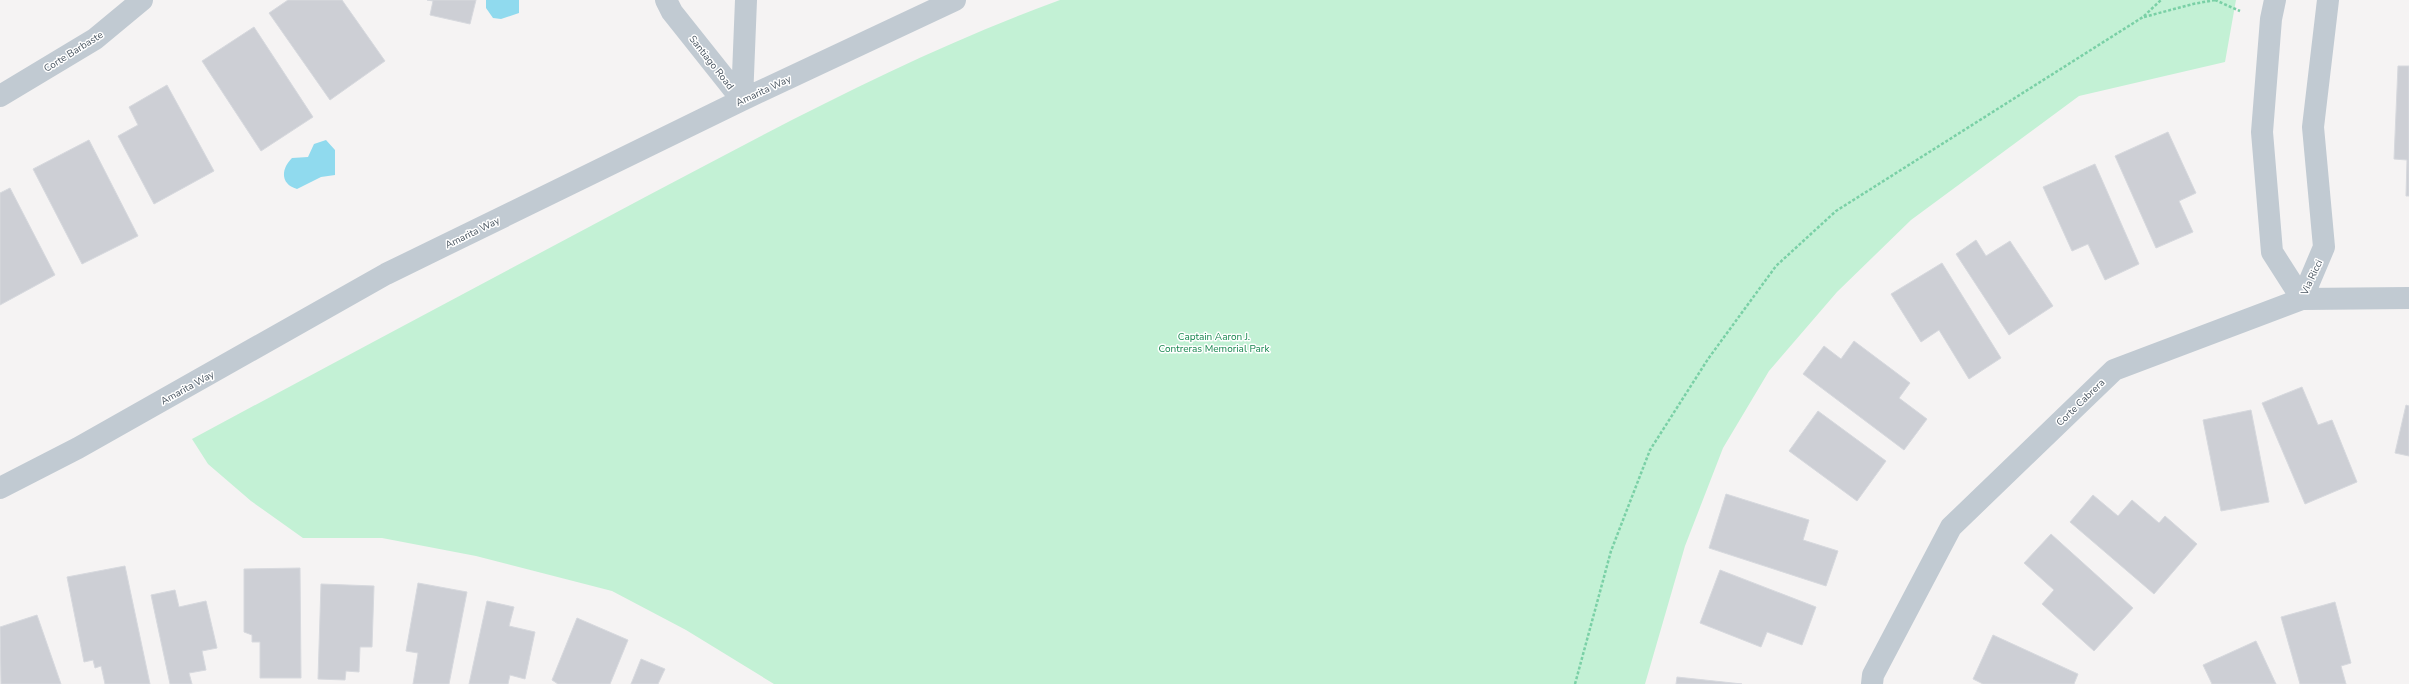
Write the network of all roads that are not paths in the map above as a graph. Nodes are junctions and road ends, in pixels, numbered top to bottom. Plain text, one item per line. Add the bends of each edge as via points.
1 (142, 0) edge
2 (666, 0) edge
3 (746, 0) edge
4 (955, 0) edge
5 (2275, 0) edge
6 (2328, 0) edge
7 (0, 96) edge
8 (742, 100) junction
9 (2302, 298) junction
10 (2409, 298) edge
11 (0, 488) edge
12 (1872, 684) edge

1 - 7 street, Corte Barbaste via 95,39
2 - 8 street, Santiago Road via 672,12
3 - 8 street, Santiago Road
4 - 8 street, Amarita Way
5 - 9 street, Via Ricci via 2271,19 2262,132 2272,252
6 - 9 street, Via Ricci via 2313,127 2324,247
8 - 11 street, Amarita Way via 386,274 85,444
9 - 10 street, Corte Cabrera
9 - 12 street, Corte Cabrera via 2114,370 1951,527 1873,675

